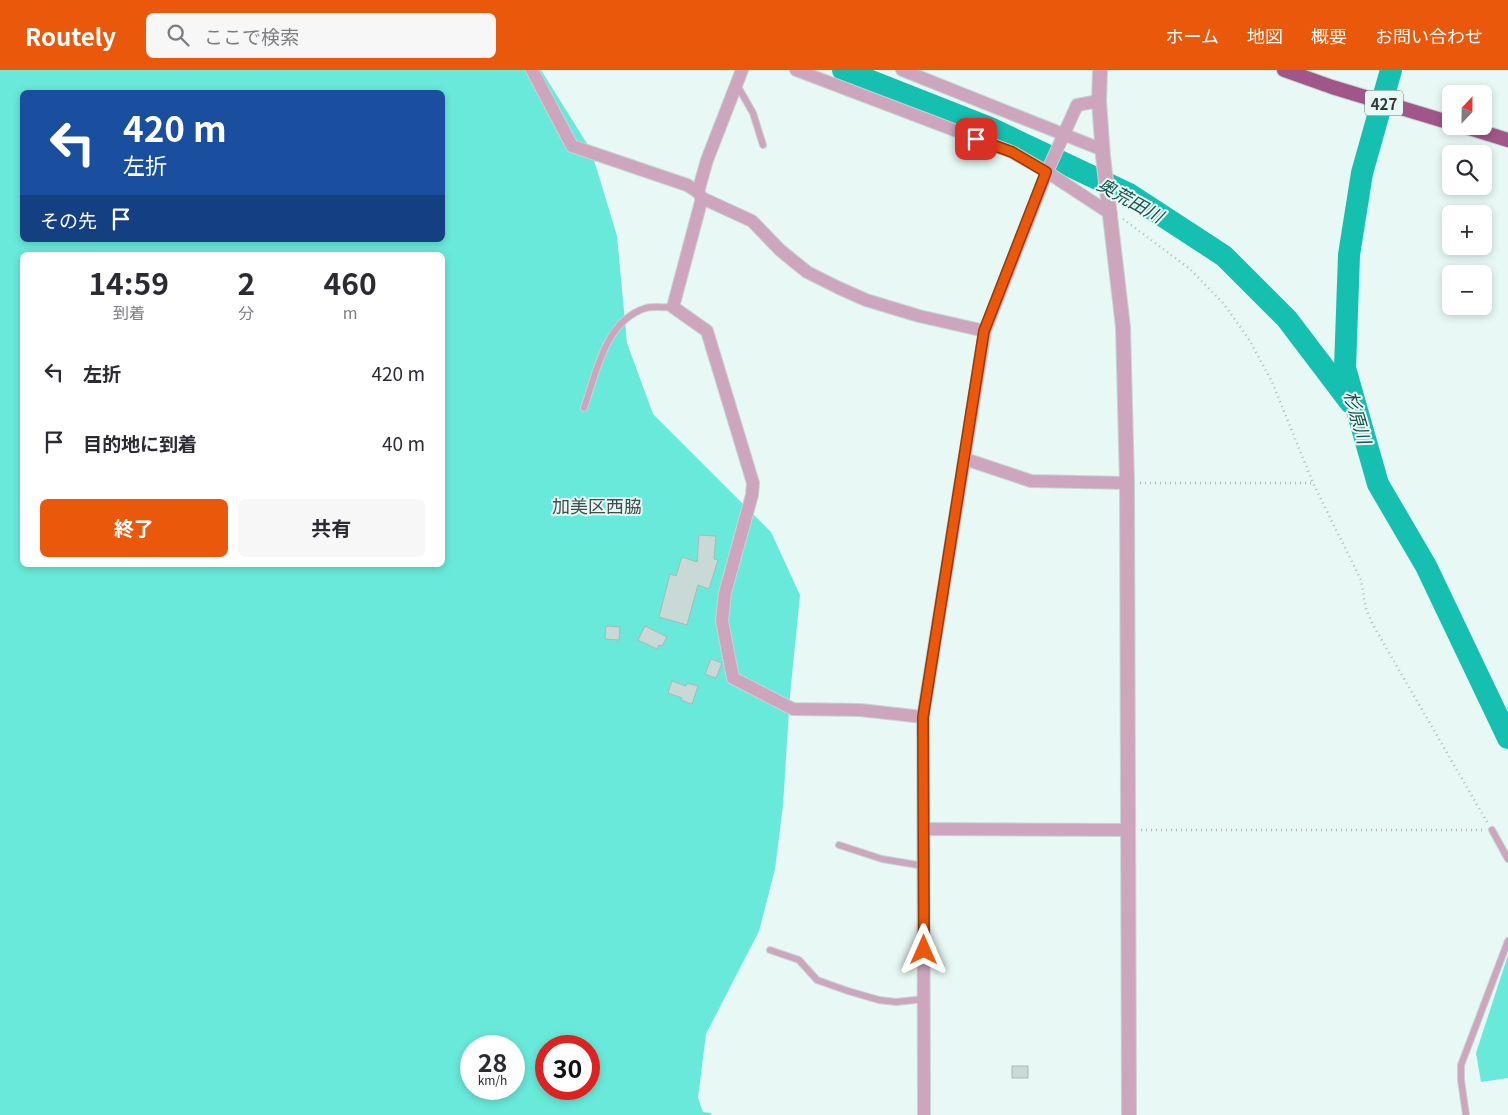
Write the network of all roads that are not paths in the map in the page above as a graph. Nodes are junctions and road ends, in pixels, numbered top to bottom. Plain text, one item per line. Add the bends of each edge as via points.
1 (532, 70) edge
2 (742, 70) edge
3 (796, 70) edge
4 (902, 70) edge
5 (1100, 70) edge
6 (1284, 70) edge
7 (737, 84) junction
8 (1099, 101) junction
9 (1442, 120) edge
10 (1492, 135) edge
11 (1062, 138) junction
12 (1508, 140) edge
13 (763, 146) dead end
14 (1103, 153) junction
15 (1048, 170) junction
16 (700, 195) junction
17 (1110, 210) junction
18 (673, 307) junction
19 (984, 331) junction
20 (584, 408) dead end
21 (965, 459) junction
22 (1126, 483) junction
23 (923, 717) junction
24 (924, 830) junction
25 (1127, 830) junction
26 (1492, 830) road end
27 (838, 845) dead end
28 (1508, 859) edge
29 (924, 866) junction
30 (1508, 941) edge
31 (770, 950) dead end
32 (925, 999) junction
33 (924, 1115) edge
34 (1129, 1115) edge
35 (1466, 1115) edge

1 - 16 street via 572,146 687,185
2 - 7 street
3 - 15 street via 1012,152
4 - 11 street
5 - 8 street
6 - 9 highway, 427 via 1332,88
7 - 13 lane via 753,113
7 - 16 street via 707,160
8 - 11 street via 1077,105
8 - 14 street
10 - 12 highway
11 - 14 street
11 - 15 street
14 - 17 street
15 - 17 street
15 - 19 street
16 - 18 street
16 - 19 street via 752,221 807,272 839,288 918,316
17 - 22 street via 1123,327
18 - 20 lane via 648,308 631,315 616,329 603,352
18 - 23 street via 707,331 753,483 724,593 722,621 733,678 793,709 860,710
19 - 21 street
21 - 22 street via 1030,481
21 - 23 street
22 - 25 street
23 - 24 street
24 - 25 street
24 - 29 street
25 - 34 street
26 - 28 lane
27 - 29 lane via 882,859
29 - 32 street
30 - 35 lane via 1461,1065
31 - 32 lane via 799,960 817,980 848,991 896,1002
32 - 33 street

